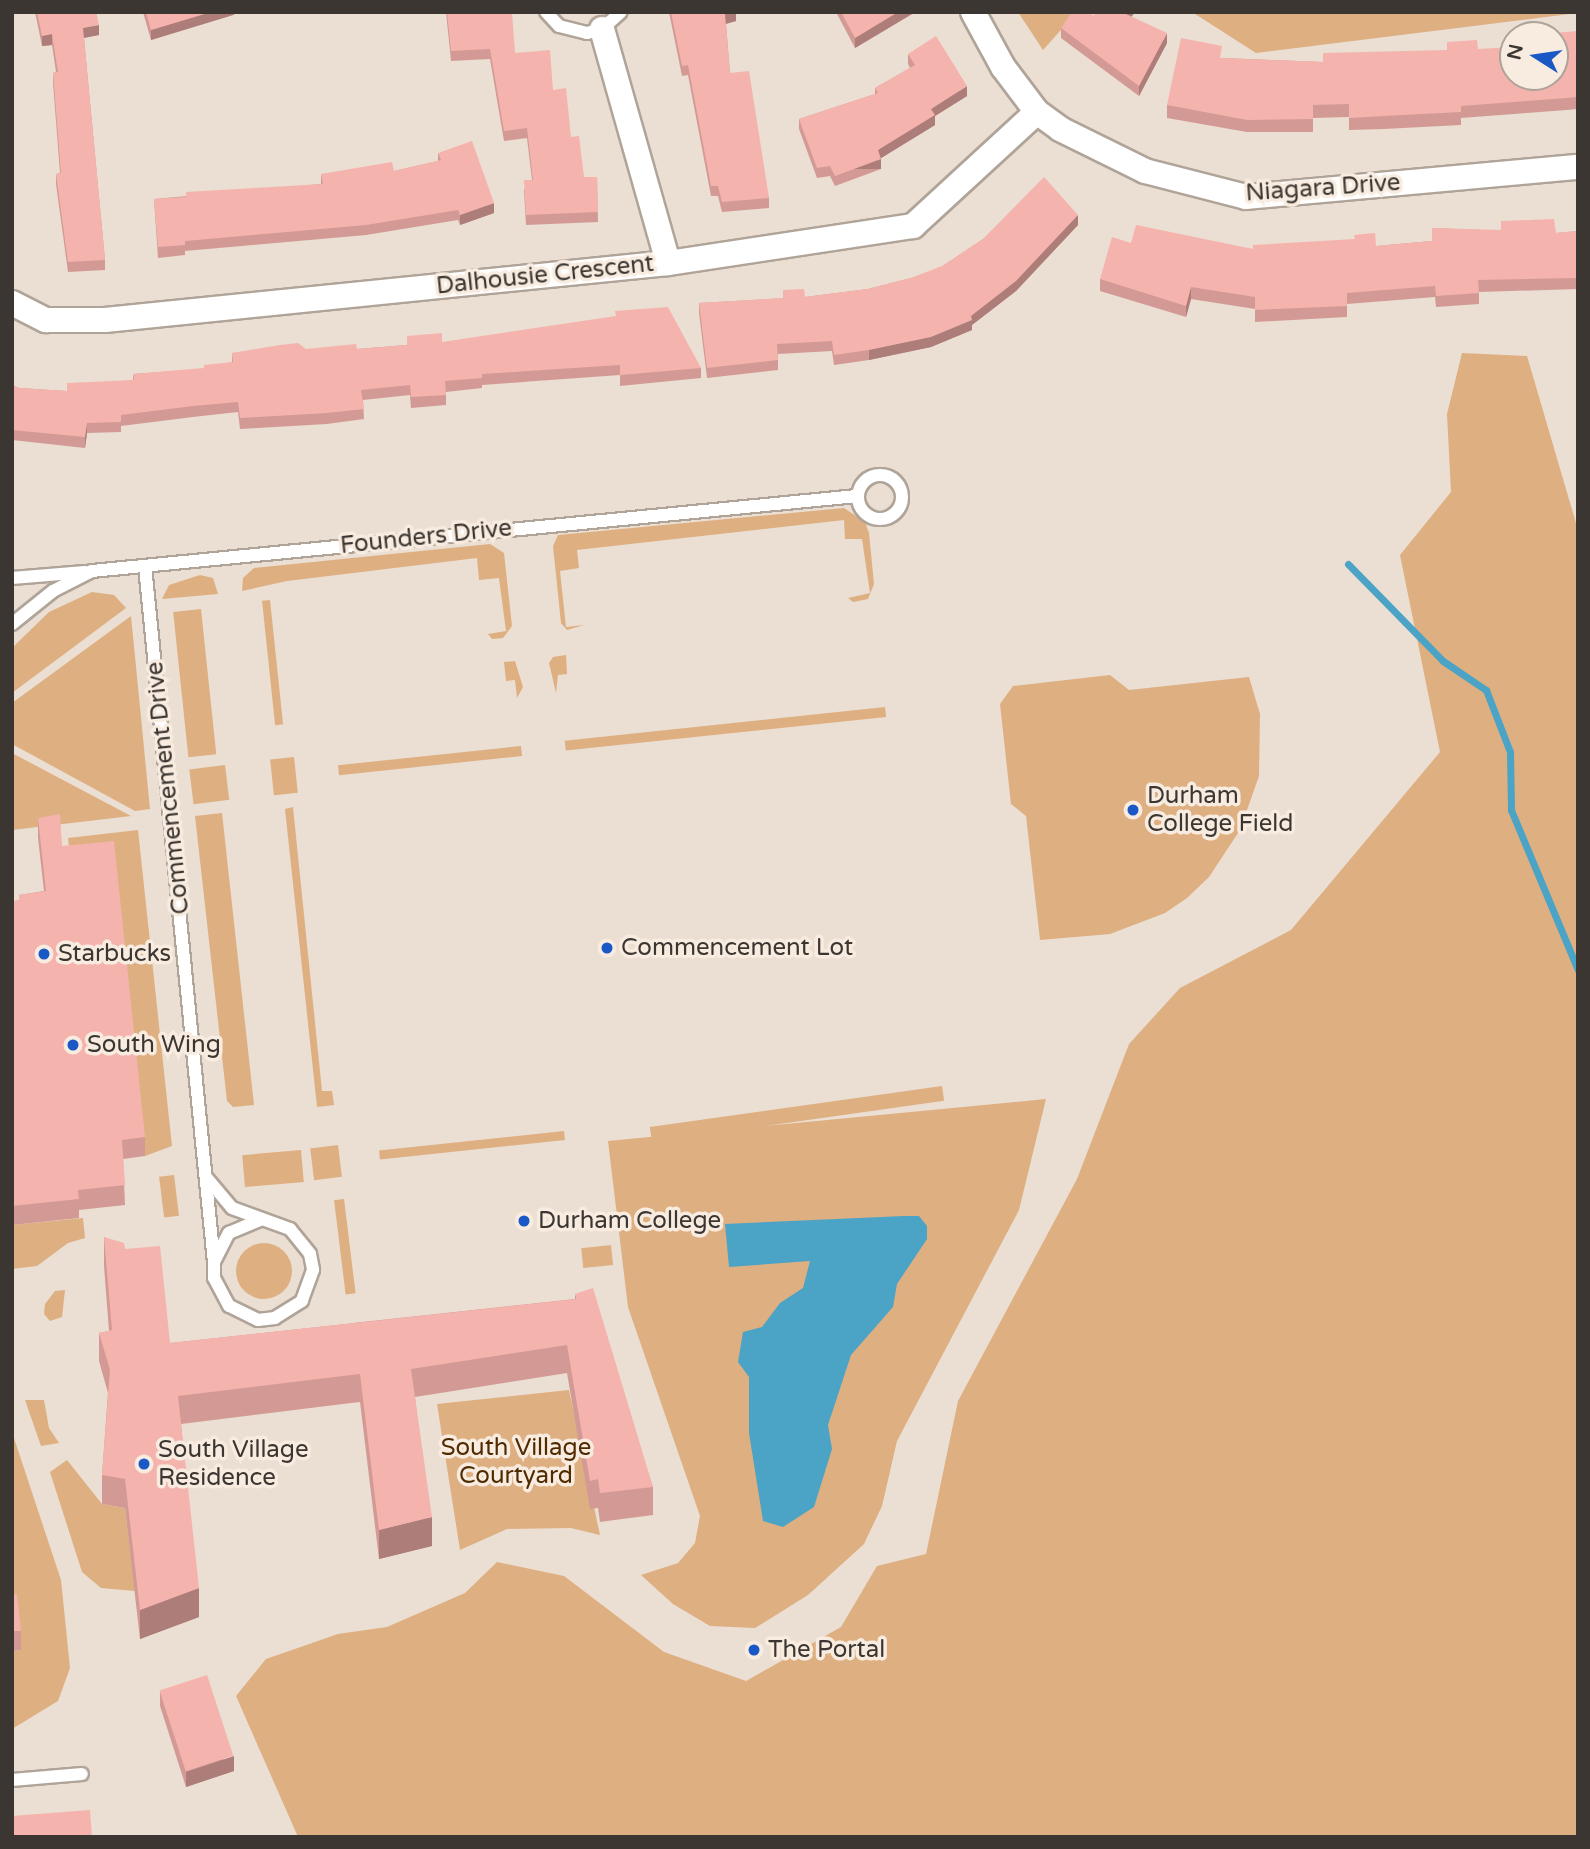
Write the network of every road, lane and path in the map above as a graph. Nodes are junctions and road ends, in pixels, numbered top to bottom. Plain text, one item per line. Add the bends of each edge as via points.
1 (546, 12) edge
2 (621, 12) edge
3 (973, 12) edge
4 (602, 29) junction
5 (1037, 112) junction
6 (1578, 167) edge
7 (668, 263) junction
8 (12, 303) edge
9 (857, 496) dead end
10 (145, 566) junction
11 (92, 571) junction
12 (12, 578) edge
13 (12, 624) edge
14 (206, 1177) junction
15 (259, 1220) junction
16 (214, 1262) junction
17 (82, 1774) dead end
18 (12, 1780) edge

1 - 4 lane via 573,32
2 - 4 lane
3 - 5 street, Niagara Drive via 1003,67
4 - 7 street
5 - 6 street, Niagara Drive via 1067,133 1145,171 1246,197
5 - 7 street, Dalhousie Crescent via 913,226
7 - 8 street, Dalhousie Crescent via 106,320 46,320
9 - 10 lane, Founders Drive
10 - 11 lane, Founders Drive
10 - 14 lane, Commencement Drive
11 - 12 lane
11 - 13 lane, Founders Drive via 53,591
14 - 15 lane, Commencement Drive via 232,1208
14 - 16 lane, Commencement Drive
15 - 16 lane via 229,1233
15 - 16 lane, Commencement Drive via 290,1228 310,1254 310,1286 296,1306 275,1318 243,1315 219,1294
17 - 18 lane

